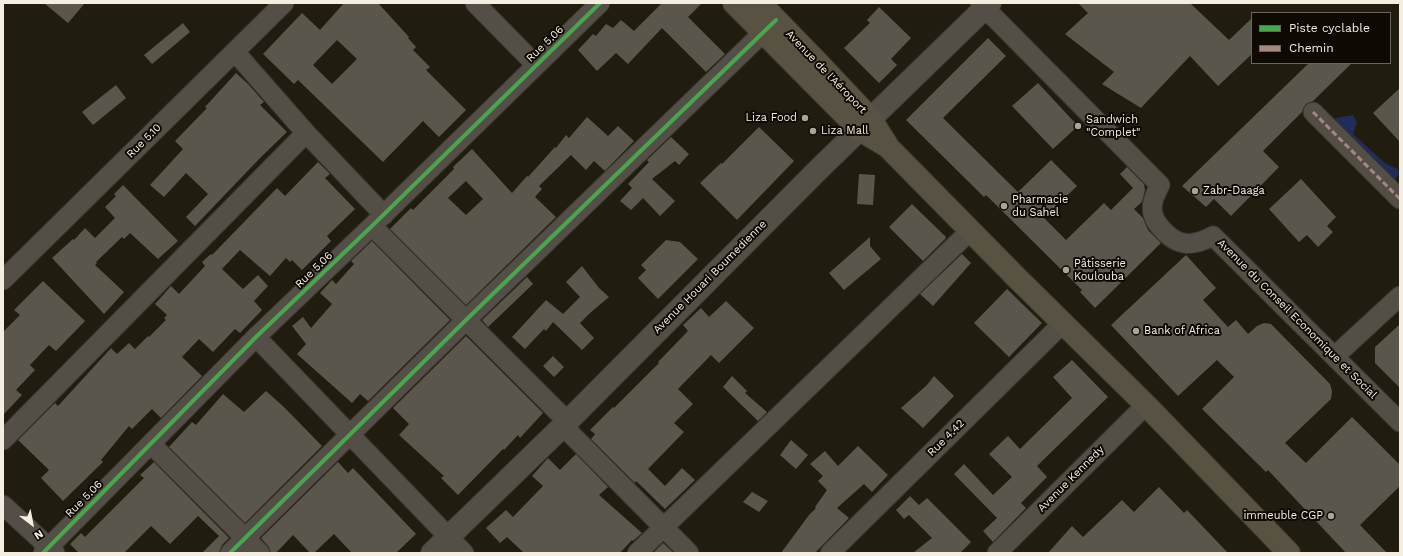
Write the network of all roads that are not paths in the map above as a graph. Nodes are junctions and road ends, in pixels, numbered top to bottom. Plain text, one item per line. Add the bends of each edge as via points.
1 (284, 3) edge
2 (475, 3) edge
3 (600, 3) edge
4 (734, 3) edge
5 (760, 3) edge
6 (985, 5) edge
7 (769, 26) junction
8 (235, 52) junction
9 (536, 66) junction
10 (1313, 112) dead end
11 (866, 125) junction
12 (306, 133) junction
13 (1400, 199) edge
14 (378, 221) junction
15 (971, 230) junction
16 (3, 280) edge
17 (1400, 296) edge
18 (466, 320) junction
19 (1062, 323) junction
20 (256, 337) junction
21 (1335, 356) junction
22 (1146, 405) junction
23 (1400, 422) edge
24 (565, 423) junction
25 (351, 435) junction
26 (3, 440) edge
27 (151, 444) junction
28 (3, 505) edge
29 (663, 527) junction
30 (448, 537) junction
31 (245, 538) junction
32 (49, 551) edge
33 (1283, 551) edge
34 (230, 553) edge
35 (260, 553) edge
36 (432, 553) edge
37 (464, 553) edge
38 (637, 553) edge
39 (689, 553) edge
40 (830, 553) edge
41 (997, 553) edge

1 - 8 street, Rue 5.10
2 - 9 street
3 - 9 street, Rue 5.06
4 - 7 main road, Avenue de l'Aéroport
5 - 7 main road, Avenue de l'Aéroport
6 - 11 main road, Avenue Houari Boumedienne
6 - 21 street, Avenue du Conseil Economique et Social via 1160,185 1151,208 1156,222 1168,237 1178,242 1190,243 1202,242 1213,236
7 - 11 main road, Avenue de l'Aéroport
7 - 18 street
8 - 12 street
8 - 16 street, Rue 5.10
9 - 14 street, Rue 5.06
10 - 13 street
11 - 15 main road, Avenue de l'Aéroport
11 - 24 main road, Avenue Houari Boumedienne
12 - 14 street
12 - 26 street
14 - 18 street
14 - 20 street, Rue 5.06
15 - 19 main road, Avenue de l'Aéroport
15 - 29 street
17 - 21 street
18 - 24 street
18 - 25 street
19 - 22 main road, Avenue de l'Aéroport
19 - 40 street, Rue 4.42
20 - 25 street
20 - 27 street, Rue 5.06
21 - 23 street, Avenue du Conseil Economique et Social
22 - 33 main road, Avenue de l'Aéroport
22 - 41 street, Avenue Kennedy
24 - 29 street
24 - 30 main road, Avenue Houari Boumedienne
25 - 30 street
25 - 31 street
27 - 31 street
27 - 32 street, Rue 5.06
28 - 32 street
29 - 38 street
29 - 39 street
30 - 36 main road, Avenue Houari Boumedienne
30 - 37 street
31 - 34 street
31 - 35 street

